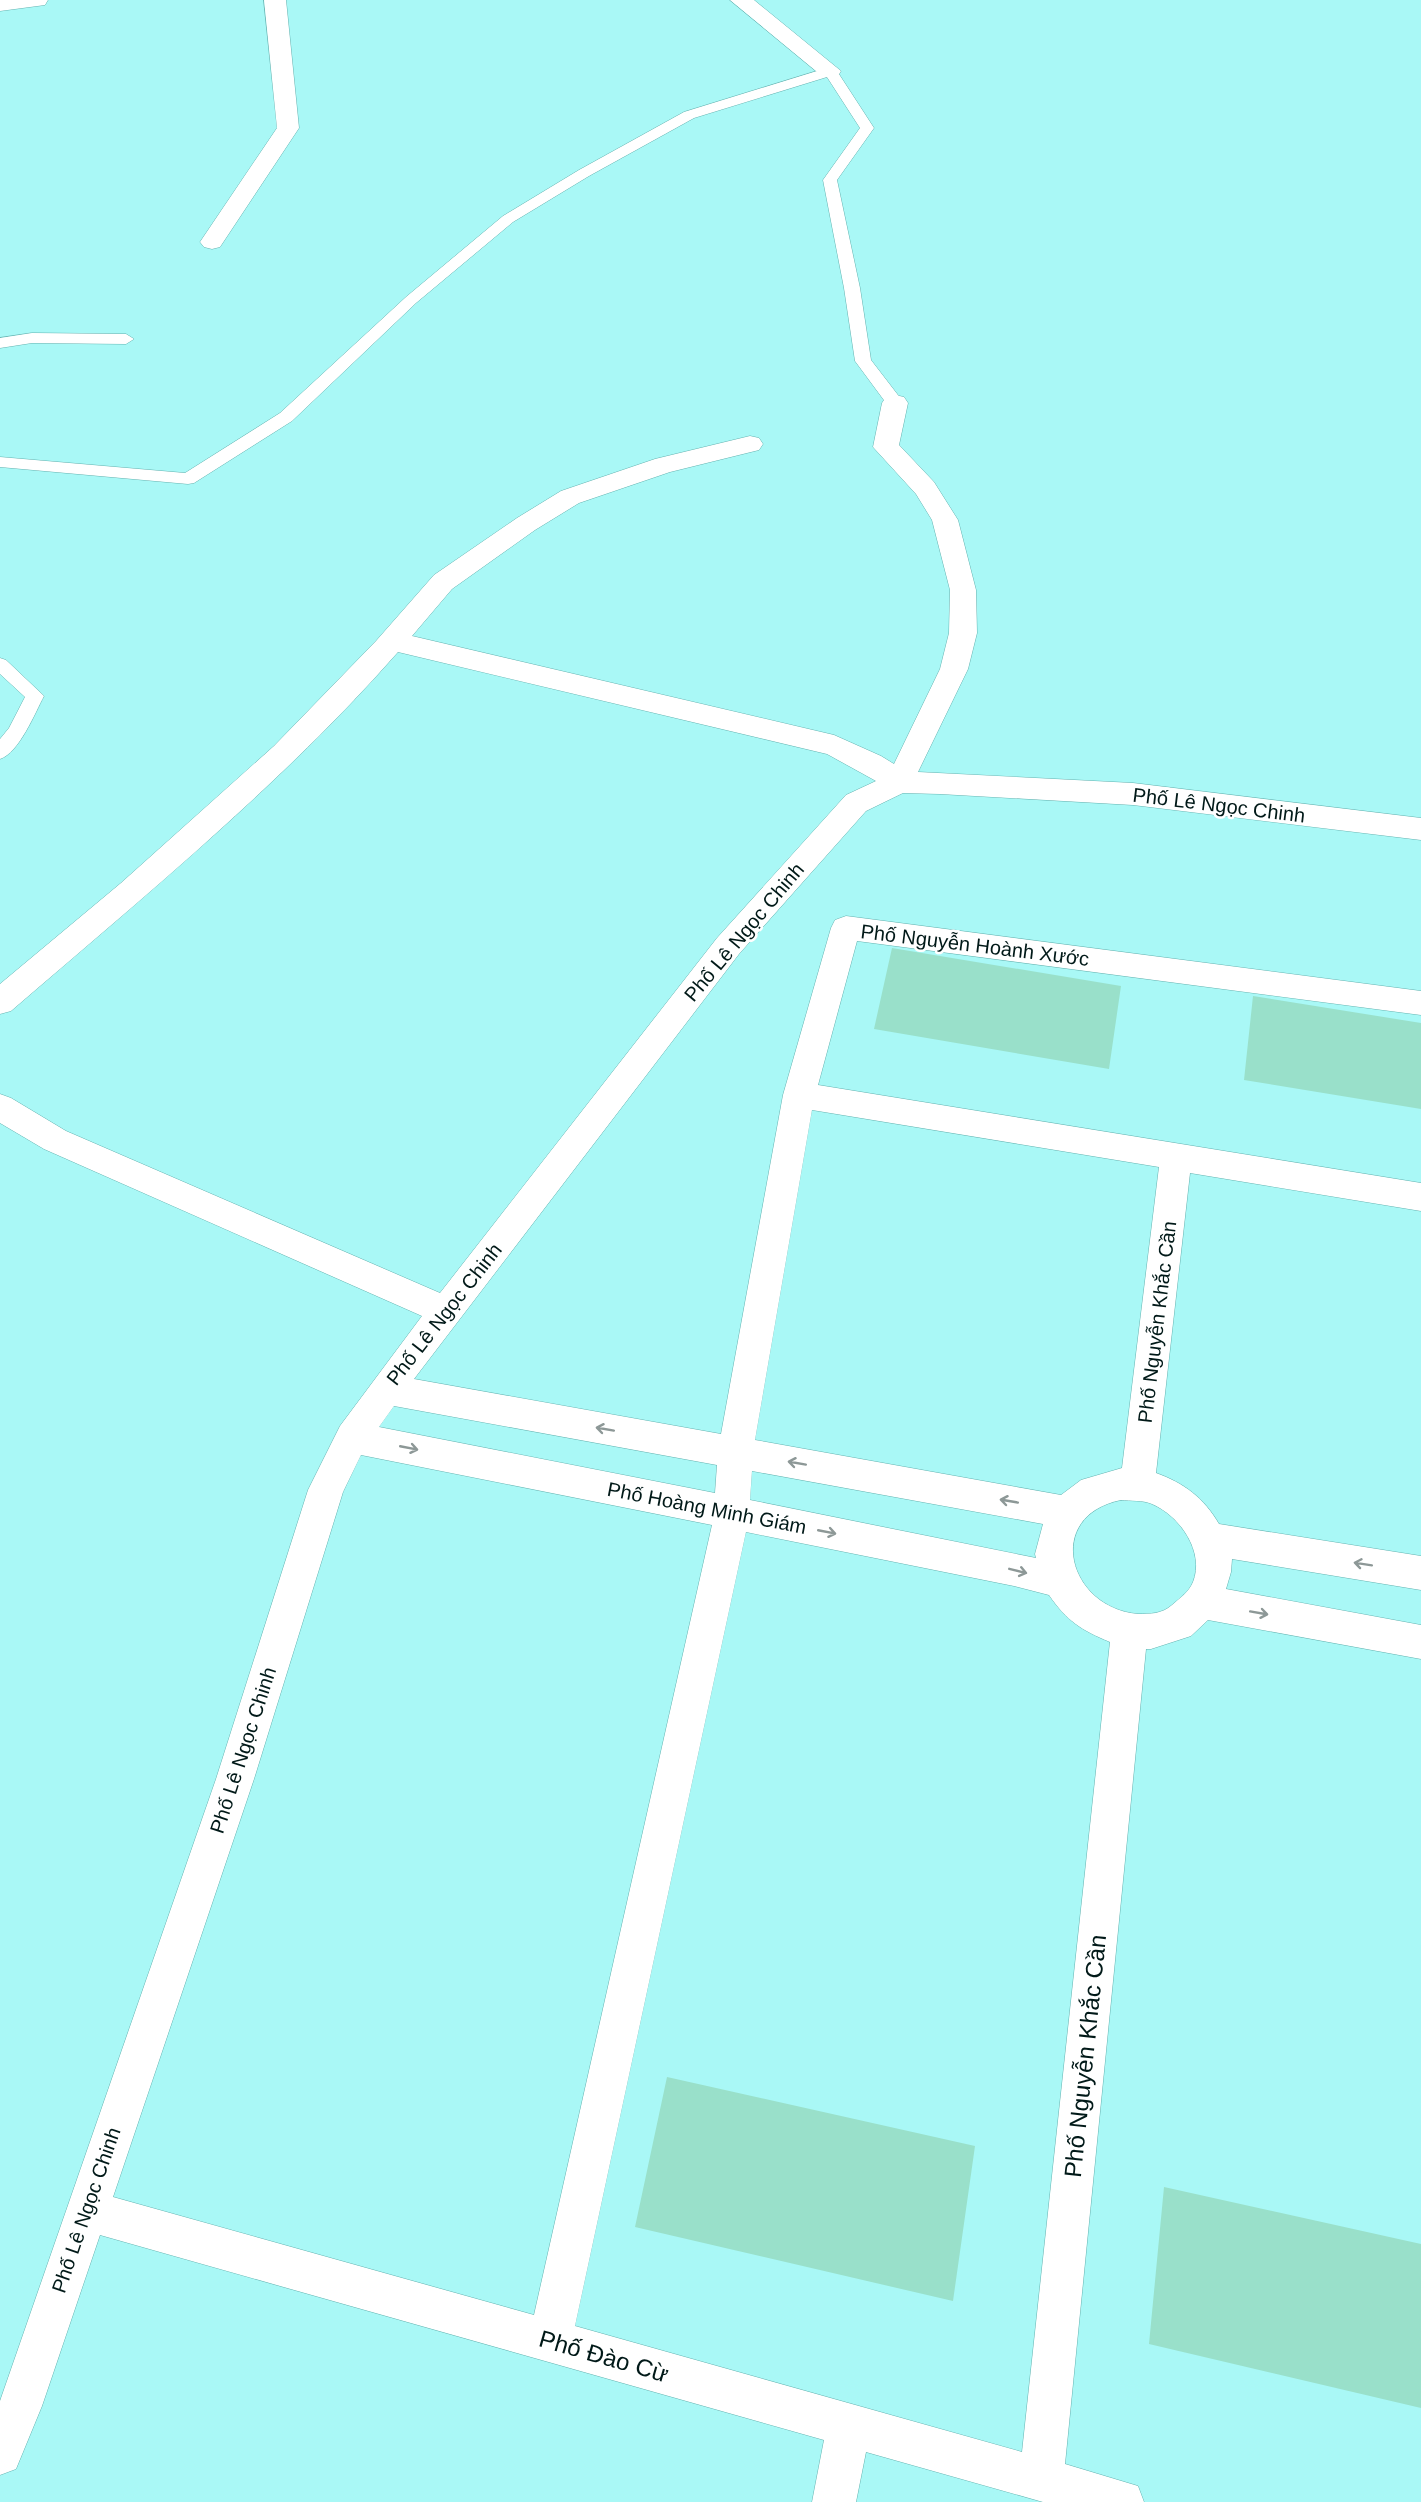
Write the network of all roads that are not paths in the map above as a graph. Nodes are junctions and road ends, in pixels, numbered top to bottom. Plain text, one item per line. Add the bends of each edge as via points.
1 (37, 0) edge
2 (275, 0) edge
3 (741, 0) edge
4 (0, 5) edge
5 (830, 71) junction
6 (212, 242) dead end
7 (126, 339) dead end
8 (0, 342) edge
9 (896, 404) joint
10 (750, 444) dead end
11 (0, 462) edge
12 (392, 641) junction
13 (0, 664) edge
14 (0, 752) edge
15 (899, 782) junction
16 (1421, 829) edge
17 (0, 1002) edge
18 (1421, 1003) edge
19 (799, 1095) junction
20 (0, 1107) edge
21 (1176, 1157) junction
22 (1421, 1197) edge
23 (446, 1311) junction
24 (386, 1389) junction
25 (352, 1437) junction
26 (735, 1452) junction
27 (1137, 1486) junction
28 (1067, 1512) junction
29 (732, 1513) junction
30 (1207, 1539) junction
31 (1421, 1573) edge
32 (1062, 1582) junction
33 (1201, 1602) junction
34 (1129, 1633) junction
35 (1421, 1642) edge
36 (86, 2210) junction
37 (550, 2340) junction
38 (849, 2424) junction
39 (0, 2453) edge
40 (1041, 2479) junction
41 (834, 2502) edge
42 (1122, 2502) edge

1 - 4 street
2 - 6 street via 288,128
3 - 5 street
5 - 9 lane via 867,128 830,180 863,361
5 - 11 lane via 689,115 508,219 411,300 286,417 188,479
7 - 8 lane via 32,338
9 - 15 street via 886,447 925,488 945,520 963,590 963,633 954,669
10 - 12 street via 664,465 570,497 443,582
12 - 15 street via 834,745
12 - 17 street via 284,753
13 - 14 lane via 34,696 16,732
15 - 16 street, Phố Lê Ngọc Chinh via 1133,794
15 - 23 street, Phố Lê Ngọc Chinh via 856,803 728,946
18 - 19 street, Phố Nguyễn Hoành Xước via 846,928
19 - 21 street
19 - 26 street, Phố Nguyễn Hoành Xước
20 - 23 street via 55,1140
21 - 22 street
21 - 27 street, Phố Nguyễn Khắc Cần
23 - 24 street, Phố Lê Ngọc Chinh
24 - 25 street, Phố Lê Ngọc Chinh
26 -> 24 street
25 -> 29 street, Phố Hoàng Minh Giám
25 - 36 street, Phố Lê Ngọc Chinh via 326,1490 235,1779
28 -> 26 street
26 - 29 street, Phố Nguyễn Hoành Xước
27 - 28 street via 1121,1484 1090,1492
27 - 30 street via 1154,1488 1184,1505
28 - 32 street via 1054,1538 1055,1569
29 -> 32 street, Phố Hoàng Minh Giám
29 - 37 street, Phố Nguyễn Hoành Xước
31 -> 30 street
30 - 33 street via 1214,1561 1209,1591
32 - 34 street via 1070,1599 1096,1621
33 - 34 street via 1191,1616 1163,1631
33 -> 35 street
34 - 40 street, Phố Nguyễn Khắc Cần
36 - 37 street, Phố Đào Cừ
36 - 39 street, Phố Lê Ngọc Chinh via 20,2406
37 - 38 street, Phố Đào Cừ
38 - 40 street, Phố Đào Cừ
38 - 41 street
40 - 42 street, Phố Đào Cừ

